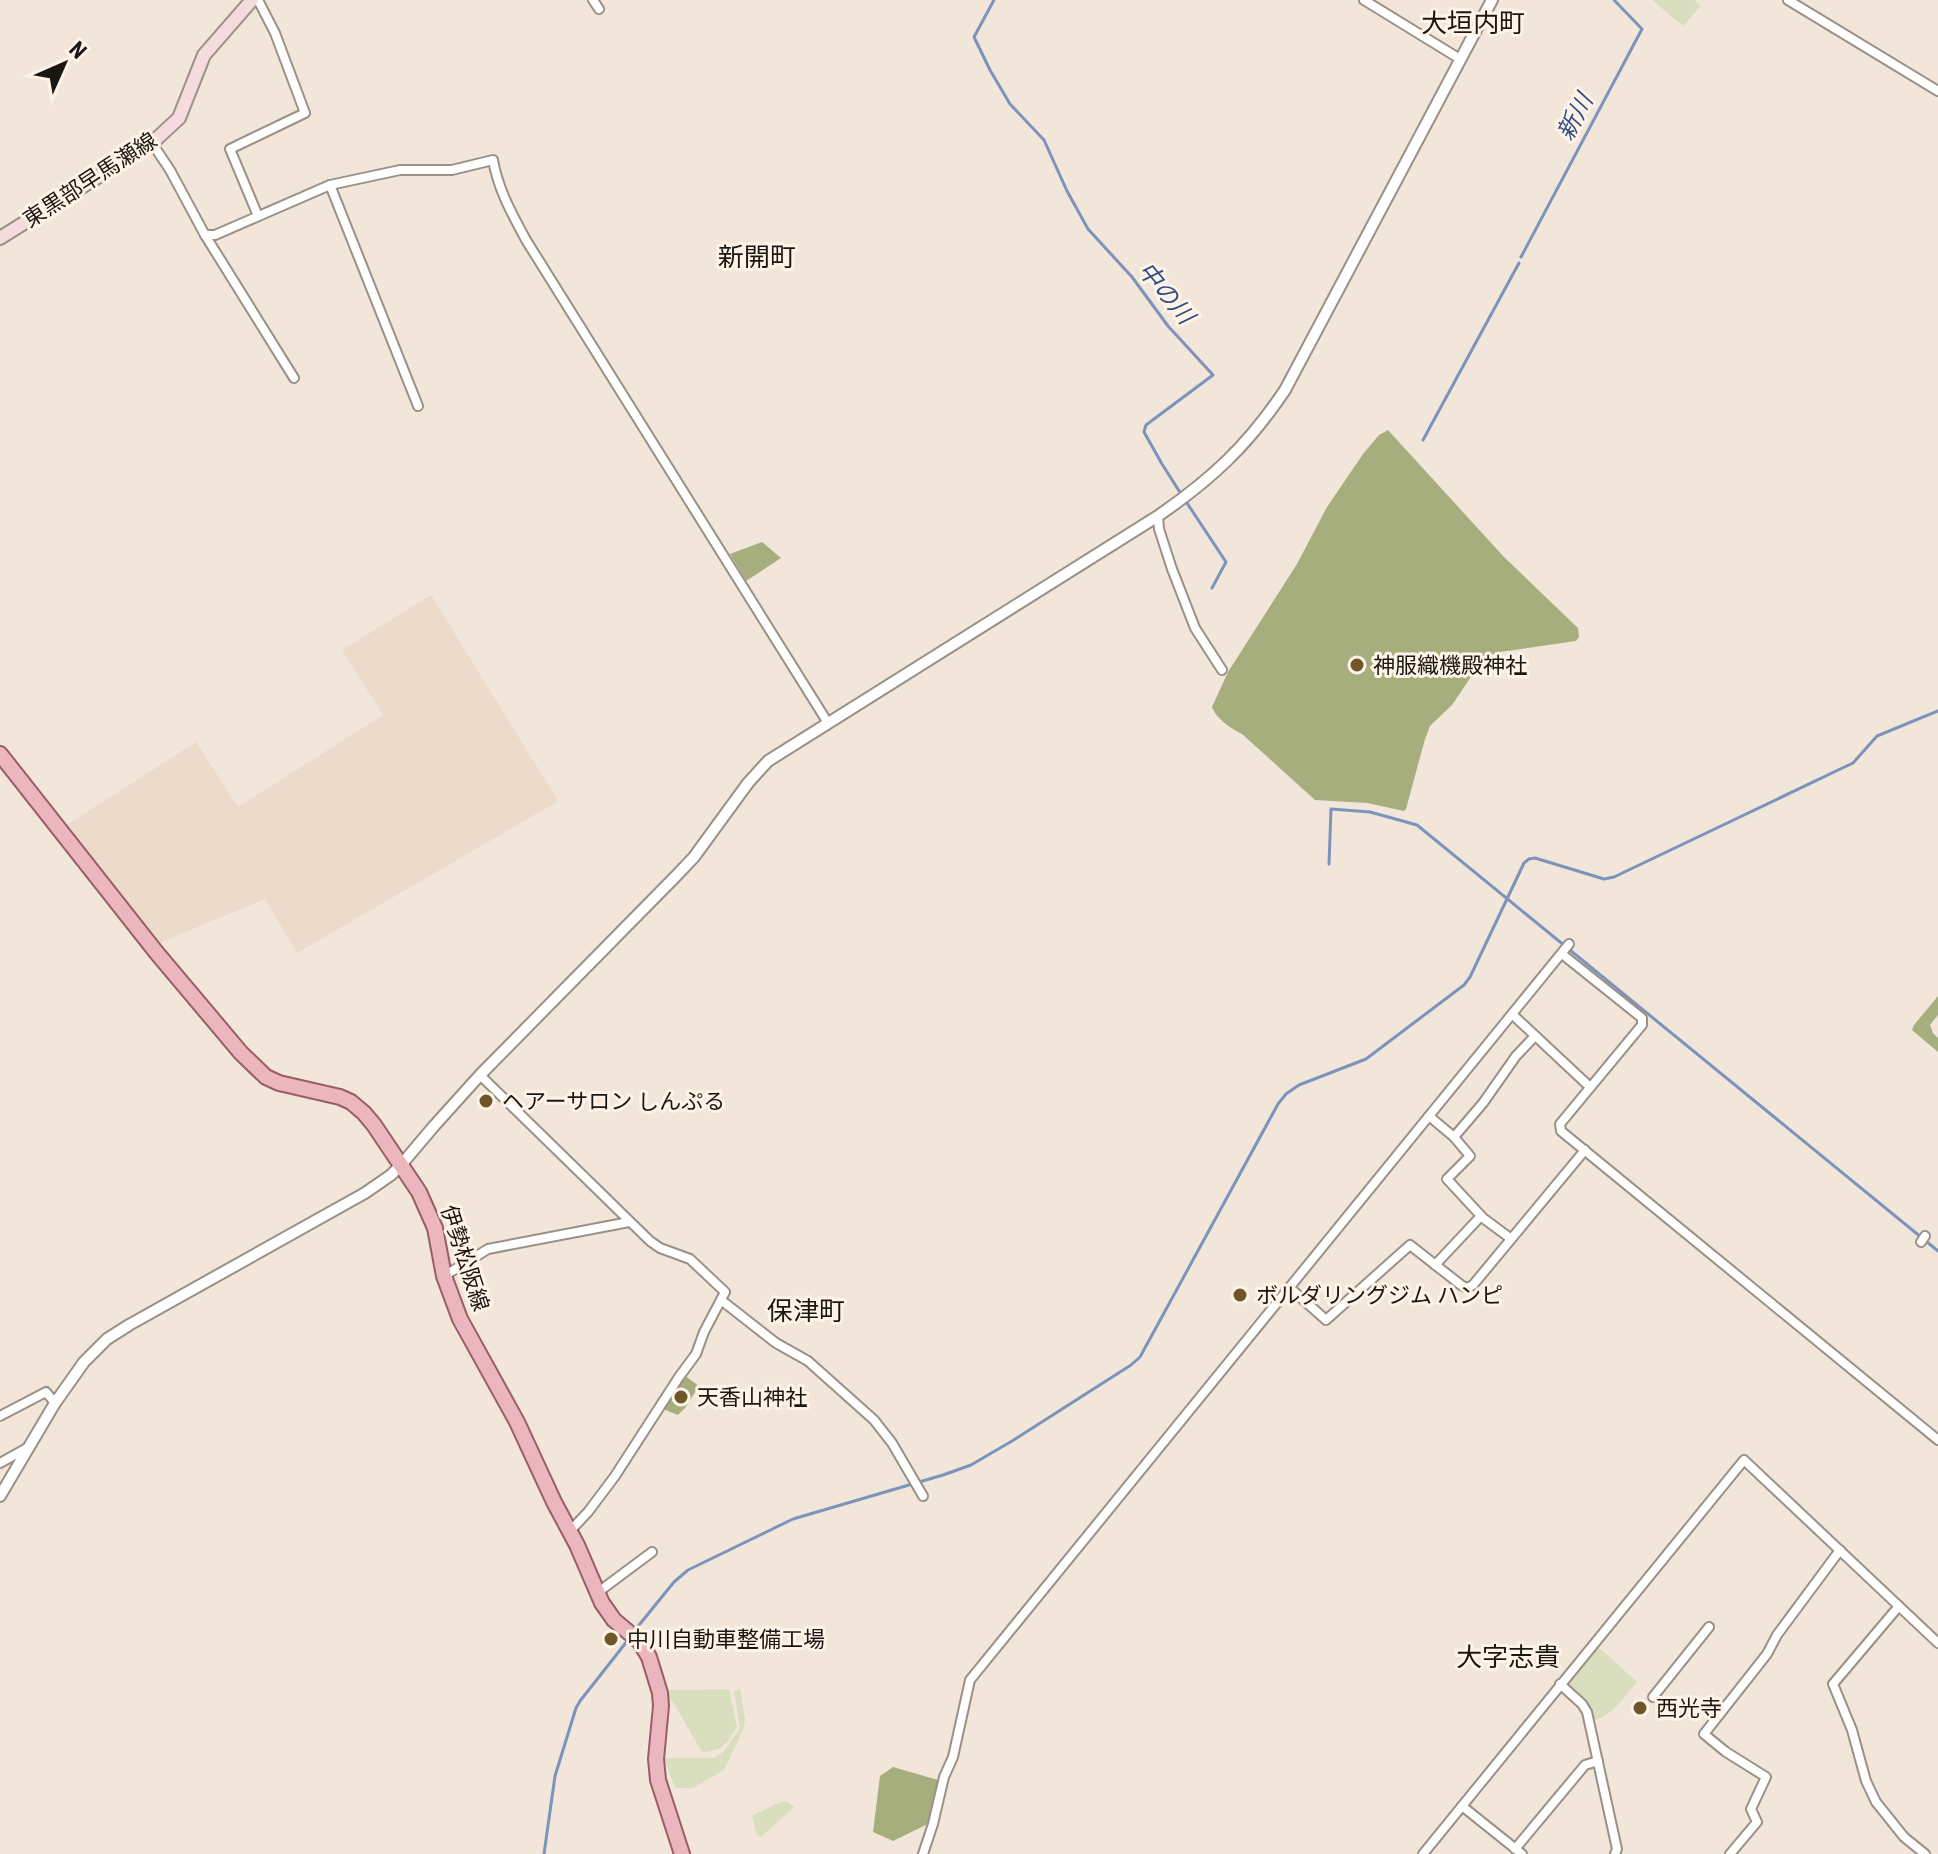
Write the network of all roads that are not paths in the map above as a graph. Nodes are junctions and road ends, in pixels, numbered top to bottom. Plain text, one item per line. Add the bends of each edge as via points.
1 (255, 0) edge
2 (593, 0) edge
3 (1364, 0) edge
4 (1492, 0) edge
5 (1788, 0) edge
6 (599, 9) dead end
7 (1460, 59) junction
8 (1938, 91) edge
9 (152, 143) junction
10 (330, 185) junction
11 (258, 216) junction
12 (205, 235) junction
13 (0, 238) edge
14 (294, 378) dead end
15 (418, 406) dead end
16 (1158, 516) junction
17 (1222, 670) dead end
18 (828, 723) junction
19 (0, 754) edge
20 (1513, 1015) junction
21 (1535, 1036) junction
22 (480, 1075) junction
23 (1590, 1087) junction
24 (1429, 1116) junction
25 (1454, 1137) junction
26 (1585, 1150) junction
27 (401, 1165) junction
28 (1481, 1216) junction
29 (629, 1222) junction
30 (1510, 1238) junction
31 (1435, 1265) junction
32 (444, 1276) junction
33 (1290, 1288) junction
34 (721, 1300) junction
35 (55, 1403) junction
36 (0, 1416) edge
37 (1938, 1440) edge
38 (30, 1446) junction
39 (0, 1463) edge
40 (0, 1496) edge
41 (923, 1496) dead end
42 (570, 1531) junction
43 (1840, 1550) junction
44 (652, 1552) dead end
45 (597, 1593) junction
46 (1899, 1606) junction
47 (1709, 1627) dead end
48 (1938, 1643) edge
49 (1560, 1684) junction
50 (1653, 1697) dead end
51 (1598, 1761) junction
52 (1462, 1806) junction
53 (1518, 1851) edge
54 (682, 1854) edge
55 (923, 1854) edge
56 (1423, 1854) edge
57 (1615, 1854) edge
58 (1730, 1854) edge
59 (1925, 1854) edge

1 - 9 main road, 東黒部早馬瀬線 via 204,55 184,110
1 - 11 street via 275,33 305,113 230,149
2 - 6 street
3 - 7 street
4 - 7 street
5 - 8 street
7 - 16 street via 1265,421 1236,453
9 - 12 street
9 - 13 main road, 東黒部早馬瀬線
10 - 11 street
10 - 15 street
10 - 18 street via 400,170 452,170 493,160 526,240
11 - 12 street
12 - 14 street
16 - 17 street via 1195,628
16 - 18 street
18 - 22 street via 761,768 694,857
19 - 27 main road, 伊勢松阪線 via 251,1064 279,1083 351,1102
20 - 21 street
20 - 23 street via 1565,950 1642,1018 1642,1025
20 - 24 street
21 - 23 street
21 - 25 street
22 - 27 street
22 - 29 street
23 - 26 street via 1560,1124 1561,1131
24 - 25 street
24 - 33 street
25 - 28 street via 1470,1156 1447,1179
26 - 30 street
26 - 37 street
27 - 32 main road, 伊勢松阪線 via 435,1228
27 - 35 street via 365,1193 107,1339
28 - 30 street
28 - 31 street
29 - 32 street via 488,1249
29 - 34 street via 660,1248 690,1259 725,1292
30 - 31 street via 1467,1288
31 - 33 street via 1410,1245 1326,1320
32 - 42 main road, 伊勢松阪線 via 460,1319
33 - 55 street via 970,1680
34 - 41 street via 808,1361 877,1424
34 - 42 street via 696,1354 615,1476
35 - 36 street via 46,1392
35 - 38 street
38 - 39 street
38 - 40 street
42 - 45 main road, 伊勢松阪線
43 - 46 street
43 - 49 street via 1744,1460
43 - 58 street via 1704,1734 1766,1777 1751,1809 1757,1822
44 - 45 street
45 - 54 main road, 伊勢松阪線 via 608,1613 644,1648 658,1682 656,1769
46 - 48 street
46 - 59 street via 1833,1684 1876,1802
47 - 50 street
49 - 51 street via 1587,1712
49 - 52 street
51 - 53 street via 1585,1765
51 - 57 street
52 - 53 street
52 - 56 street

